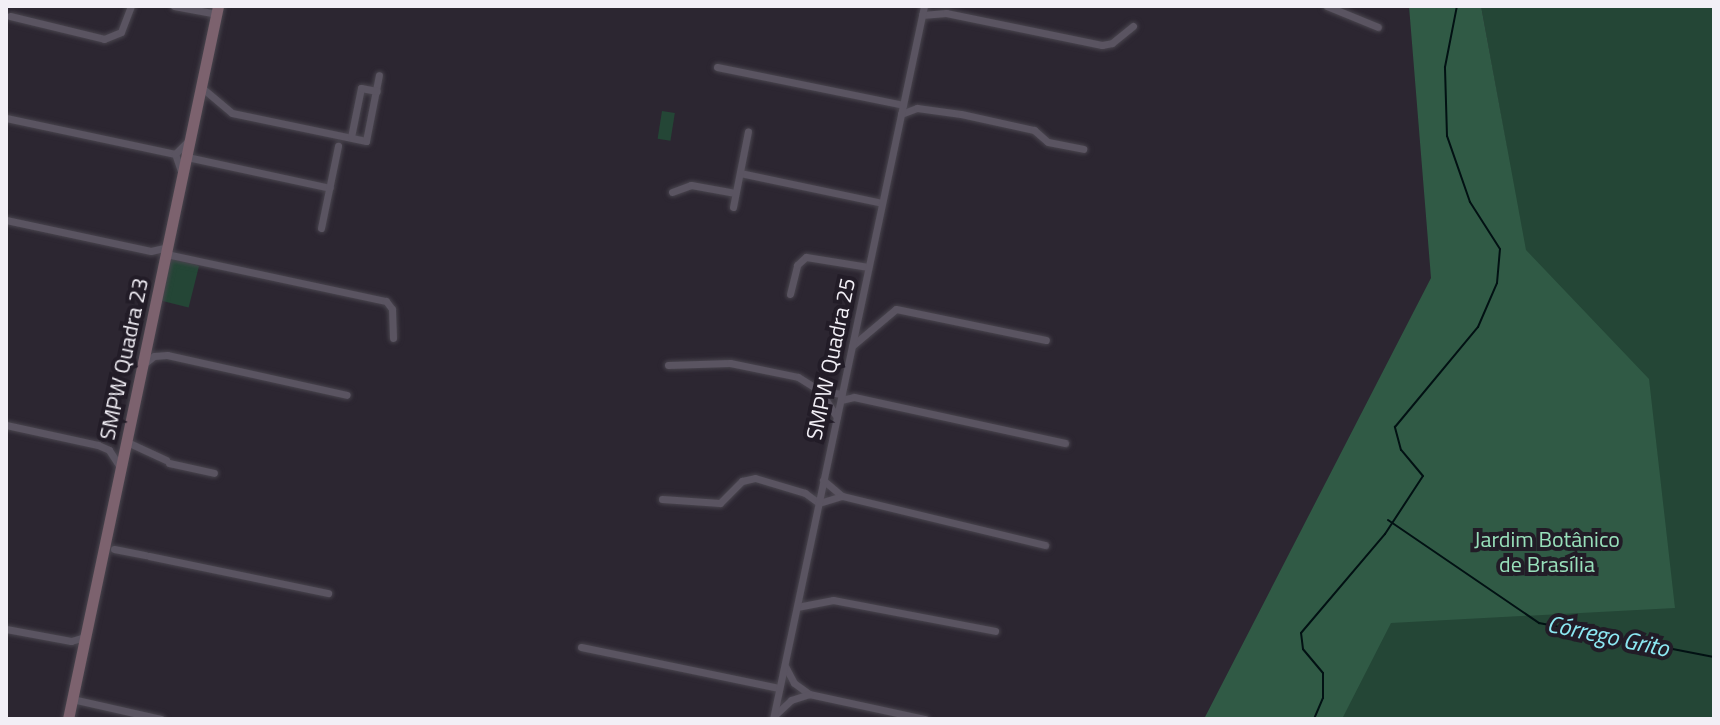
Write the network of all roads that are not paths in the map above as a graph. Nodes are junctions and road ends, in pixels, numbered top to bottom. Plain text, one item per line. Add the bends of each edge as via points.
1 (131, 6) edge
2 (174, 6) edge
3 (1327, 6) edge
4 (921, 9) edge
5 (218, 10) edge
6 (10, 16) dead end
7 (1133, 26) dead end
8 (1378, 27) dead end
9 (717, 67) dead end
10 (379, 75) dead end
11 (201, 87) junction
12 (377, 91) junction
13 (903, 105) junction
14 (917, 108) junction
15 (6, 118) edge
16 (748, 131) dead end
17 (351, 137) junction
18 (338, 146) dead end
19 (1083, 149) dead end
20 (181, 155) junction
21 (740, 173) junction
22 (330, 188) junction
23 (672, 192) dead end
24 (735, 193) junction
25 (882, 203) junction
26 (733, 207) dead end
27 (6, 220) edge
28 (321, 228) dead end
29 (151, 251) junction
30 (166, 255) junction
31 (868, 267) junction
32 (790, 294) dead end
33 (150, 333) junction
34 (393, 338) dead end
35 (1046, 340) dead end
36 (852, 346) junction
37 (167, 355) junction
38 (668, 365) dead end
39 (142, 370) junction
40 (820, 391) junction
41 (347, 395) dead end
42 (842, 395) junction
43 (837, 417) junction
44 (6, 425) edge
45 (127, 442) junction
46 (1065, 443) dead end
47 (121, 469) junction
48 (214, 473) dead end
49 (823, 480) junction
50 (842, 496) junction
51 (662, 499) dead end
52 (819, 503) junction
53 (106, 539) junction
54 (1045, 545) dead end
55 (114, 549) junction
56 (102, 557) junction
57 (328, 593) dead end
58 (797, 607) junction
59 (6, 629) edge
60 (995, 631) dead end
61 (83, 643) junction
62 (581, 647) dead end
63 (785, 664) junction
64 (779, 688) junction
65 (809, 694) junction
66 (72, 699) junction
67 (773, 718) edge
68 (68, 719) edge
69 (161, 719) edge
70 (925, 719) edge

1 - 6 street via 121,32 104,39
2 - 5 street
3 - 8 street
4 - 7 street via 1102,45
4 - 13 street, SMPW Quadra 25
5 - 11 street, SMPW Quadra 23
9 - 13 street
10 - 12 street
11 - 17 street via 232,113
11 - 20 street, SMPW Quadra 23 via 190,139
12 - 17 street via 361,88
12 - 17 street via 366,141
13 - 14 street
13 - 14 street
13 - 25 street, SMPW Quadra 25
14 - 19 street via 1034,130 1048,142
15 - 20 street
16 - 21 street
18 - 22 street
20 - 22 street
20 - 30 street, SMPW Quadra 23 via 183,176
21 - 24 street
21 - 25 street
22 - 28 street
23 - 24 street via 691,185
24 - 26 street
25 - 31 street, SMPW Quadra 25
27 - 29 street
29 - 30 street
29 - 30 street
30 - 33 street, SMPW Quadra 23
30 - 34 street via 386,301 392,309
31 - 32 street via 811,255 797,265
31 - 36 street, SMPW Quadra 25
33 - 37 street
33 - 39 street, SMPW Quadra 23
35 - 36 street via 896,309
36 - 42 street, SMPW Quadra 25
37 - 39 street via 149,359
37 - 41 street
38 - 40 street via 738,364 804,378
39 - 45 street, SMPW Quadra 23
40 - 42 street
40 - 43 street
42 - 43 street, SMPW Quadra 25
42 - 46 street
43 - 49 street, SMPW Quadra 25
44 - 47 street via 104,448
45 - 47 street, SMPW Quadra 23
45 - 48 street via 167,462
47 - 53 street, SMPW Quadra 23
49 - 50 street
49 - 52 street, SMPW Quadra 25
50 - 52 street
50 - 54 street
51 - 52 street via 720,503 750,478 805,493
52 - 58 street, SMPW Quadra 25
53 - 55 street
53 - 56 street, SMPW Quadra 23
55 - 56 street
55 - 57 street
56 - 61 street, SMPW Quadra 23
58 - 60 street via 833,600
58 - 63 street, SMPW Quadra 25
59 - 61 street
61 - 66 street, SMPW Quadra 23
62 - 64 street
63 - 64 street, SMPW Quadra 25
63 - 65 street via 794,683
64 - 67 street, SMPW Quadra 25
65 - 67 street via 788,702
65 - 70 street
66 - 68 street, SMPW Quadra 23
66 - 69 street

